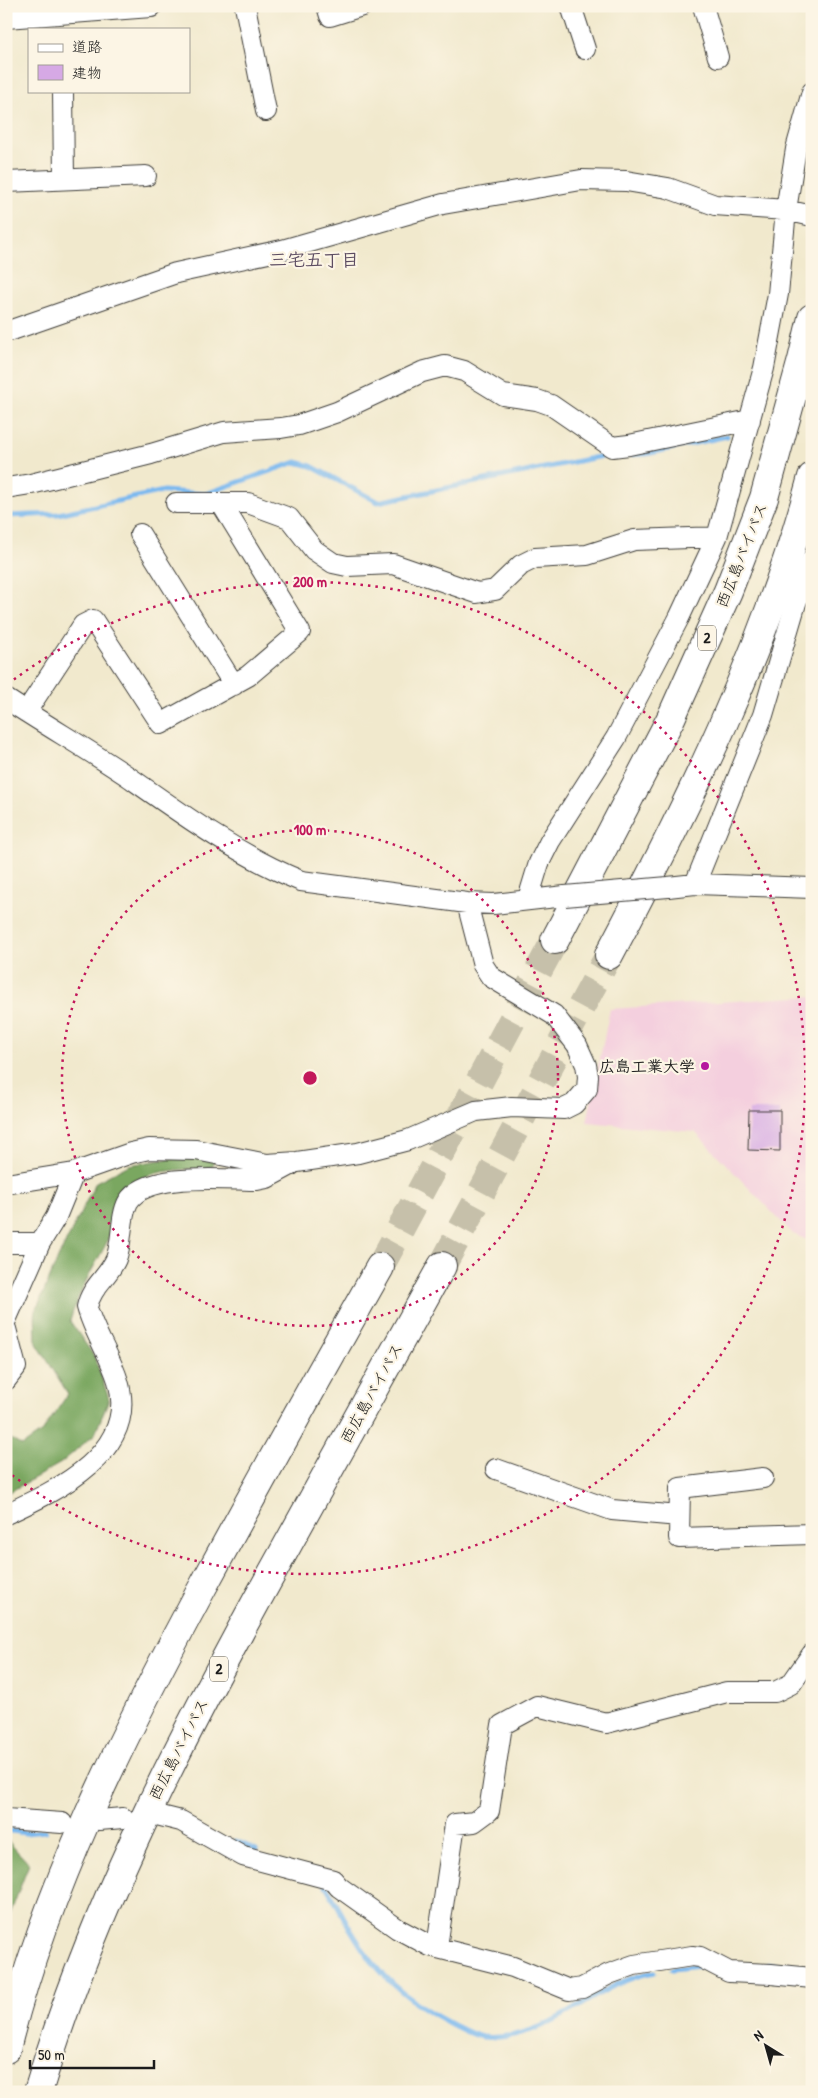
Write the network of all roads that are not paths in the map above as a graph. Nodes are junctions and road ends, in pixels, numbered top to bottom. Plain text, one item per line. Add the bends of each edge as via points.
1 (245, 6) edge
2 (327, 6) edge
3 (362, 6) edge
4 (571, 6) edge
5 (703, 6) edge
6 (151, 7) edge
7 (6, 18) edge
8 (62, 21) edge
9 (585, 49) dead end
10 (718, 57) dead end
11 (63, 92) edge
12 (812, 92) edge
13 (266, 111) dead end
14 (146, 176) dead end
15 (64, 179) junction
16 (6, 182) edge
17 (786, 210) junction
18 (812, 216) edge
19 (812, 318) edge
20 (6, 332) edge
21 (750, 420) junction
22 (812, 477) edge
23 (6, 488) edge
24 (176, 503) dead end
25 (221, 503) junction
26 (140, 534) dead end
27 (717, 537) junction
28 (812, 559) edge
29 (234, 685) junction
30 (6, 700) edge
31 (26, 712) junction
32 (695, 884) junction
33 (812, 888) edge
34 (528, 900) junction
35 (467, 903) junction
36 (555, 940) tunnel mouth
37 (609, 955) tunnel mouth
38 (297, 1162) junction
39 (74, 1173) junction
40 (6, 1184) edge
41 (6, 1243) edge
42 (40, 1243) junction
43 (442, 1266) tunnel mouth
44 (380, 1267) tunnel mouth
45 (6, 1320) edge
46 (6, 1329) edge
47 (6, 1380) edge
48 (496, 1469) dead end
49 (764, 1478) dead end
50 (6, 1514) edge
51 (679, 1516) junction
52 (812, 1534) edge
53 (812, 1654) edge
54 (157, 1815) dead end
55 (123, 1818) dead end
56 (6, 1819) edge
57 (99, 1820) dead end
58 (62, 1823) dead end
59 (437, 1947) junction
60 (812, 1978) edge
61 (6, 2049) edge
62 (38, 2092) edge

1 - 13 street
2 - 3 street via 330,16
4 - 9 street
5 - 10 street
6 - 8 street
7 - 8 street
11 - 15 street
12 - 17 street via 796,149
14 - 15 street
15 - 16 street
17 - 18 street
17 - 20 street via 715,205 668,188 626,181 581,180 443,204 282,250 176,273
17 - 21 street via 778,294
19 - 36 highway, 西広島バイパス / 2 via 764,498 728,591 671,718
21 - 23 street via 612,447 551,405 503,394 464,371 445,366 422,372 337,412 299,425 224,432 151,454
21 - 27 street
22 - 37 highway via 766,622 723,726 677,826
24 - 25 street
25 - 27 street via 248,503 289,518 314,550 333,563 347,566 393,564 477,593 495,590 521,565 536,558 587,555 634,540
25 - 29 street via 300,632
26 - 29 street
27 - 34 street via 616,738 550,841 539,863
28 - 32 street via 763,715
29 - 31 street via 160,724 93,620 83,625
30 - 31 street
31 - 35 street via 176,811 280,873 302,881
32 - 33 street
32 - 34 street, bridge
34 - 35 street
35 - 38 street via 483,966 491,977 561,1022 586,1065 587,1089 574,1104 564,1108 512,1107 476,1111 408,1140 358,1153
38 - 39 street via 266,1164 172,1148 131,1153
38 - 50 street via 257,1180 178,1180 156,1184 141,1190 129,1202 116,1261 94,1288 87,1307 118,1384 120,1409 116,1430 89,1466
39 - 40 street
39 - 42 street via 56,1217
41 - 42 street
42 - 45 street
43 - 62 highway, 西広島バイパス / 2 via 196,1713 136,1832 92,1935
44 - 61 highway via 277,1448 138,1707 49,1915
46 - 47 street via 16,1367
48 - 51 street via 612,1510
49 - 51 street via 680,1488
51 - 52 street via 679,1538
53 - 59 street via 791,1684 775,1692 727,1692 606,1724 536,1706 502,1725 489,1811 474,1822 454,1824
54 - 59 street via 180,1821 243,1856 332,1880 398,1928
55 - 57 street
56 - 58 street
59 - 60 street via 513,1966 569,1990 582,1988 621,1968 692,1956 729,1972

